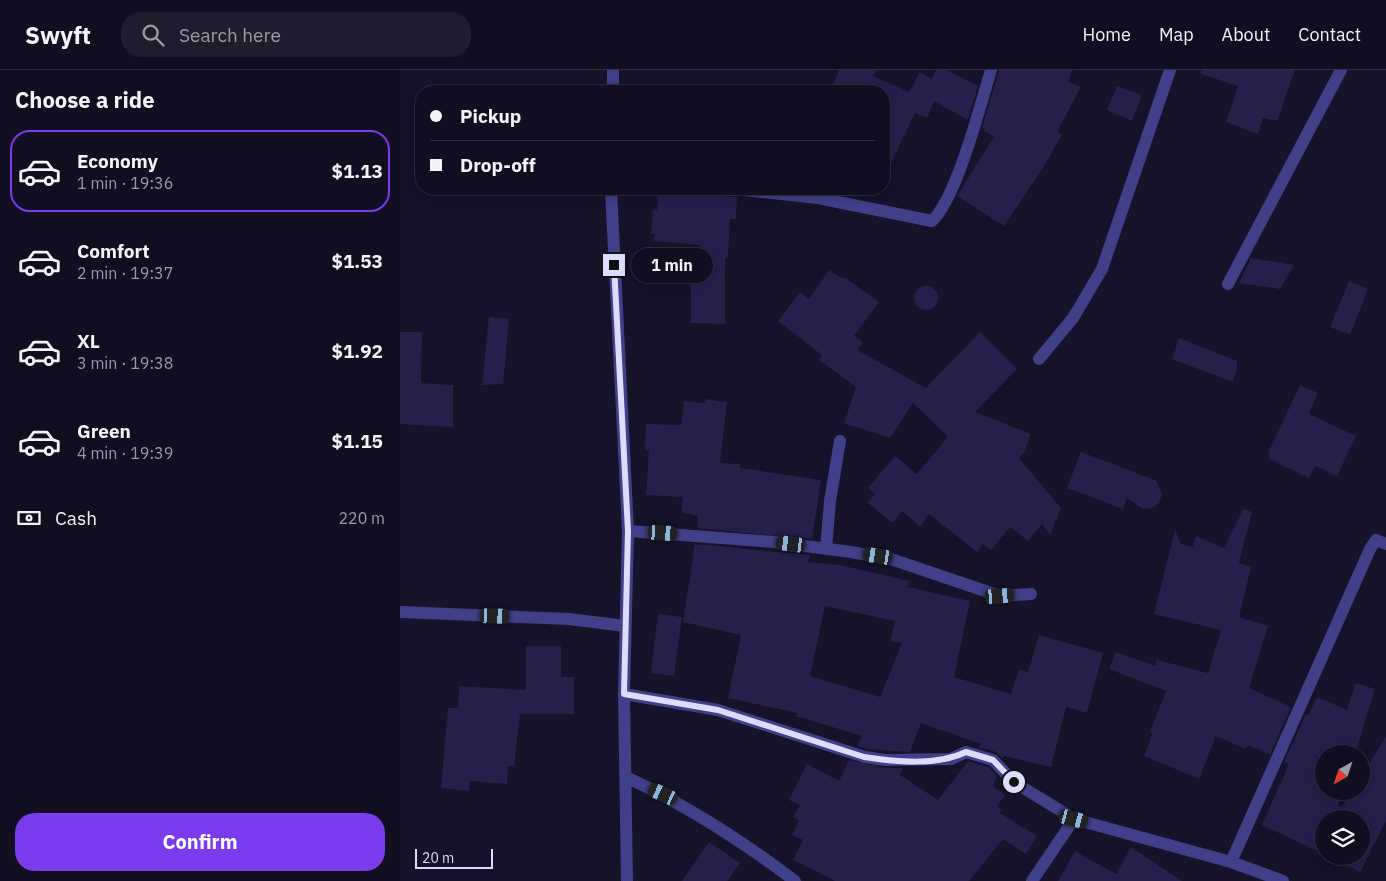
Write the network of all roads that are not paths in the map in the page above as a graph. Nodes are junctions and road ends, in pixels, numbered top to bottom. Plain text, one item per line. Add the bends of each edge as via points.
1 (613, 70) edge
2 (991, 70) edge
3 (1170, 70) edge
4 (1341, 70) edge
5 (613, 85) edge
6 (612, 195) edge
7 (790, 195) edge
8 (1228, 284) dead end
9 (1039, 359) dead end
10 (840, 441) dead end
11 (628, 531) junction
12 (1386, 544) edge
13 (826, 549) junction
14 (1031, 594) dead end
15 (400, 612) edge
16 (626, 626) junction
17 (624, 694) junction
18 (626, 777) junction
19 (1074, 819) junction
20 (1230, 862) junction
21 (627, 881) edge
22 (795, 881) edge
23 (1032, 881) edge
24 (1283, 881) edge

1 - 5 street
2 - 7 street via 960,167 950,192 932,221
3 - 9 street via 1102,269 1073,318
4 - 8 street
6 - 11 street
10 - 13 street
11 - 13 street
11 - 16 street
12 - 20 street via 1376,540 1370,549
13 - 14 street via 891,559 1000,596
15 - 16 street via 568,619
16 - 17 street
17 - 18 street
17 - 19 street via 718,710 864,757 885,760 951,759 966,752 993,760 1014,782
18 - 21 street
18 - 22 street via 663,794 749,846
19 - 20 street
19 - 23 street
20 - 24 street

